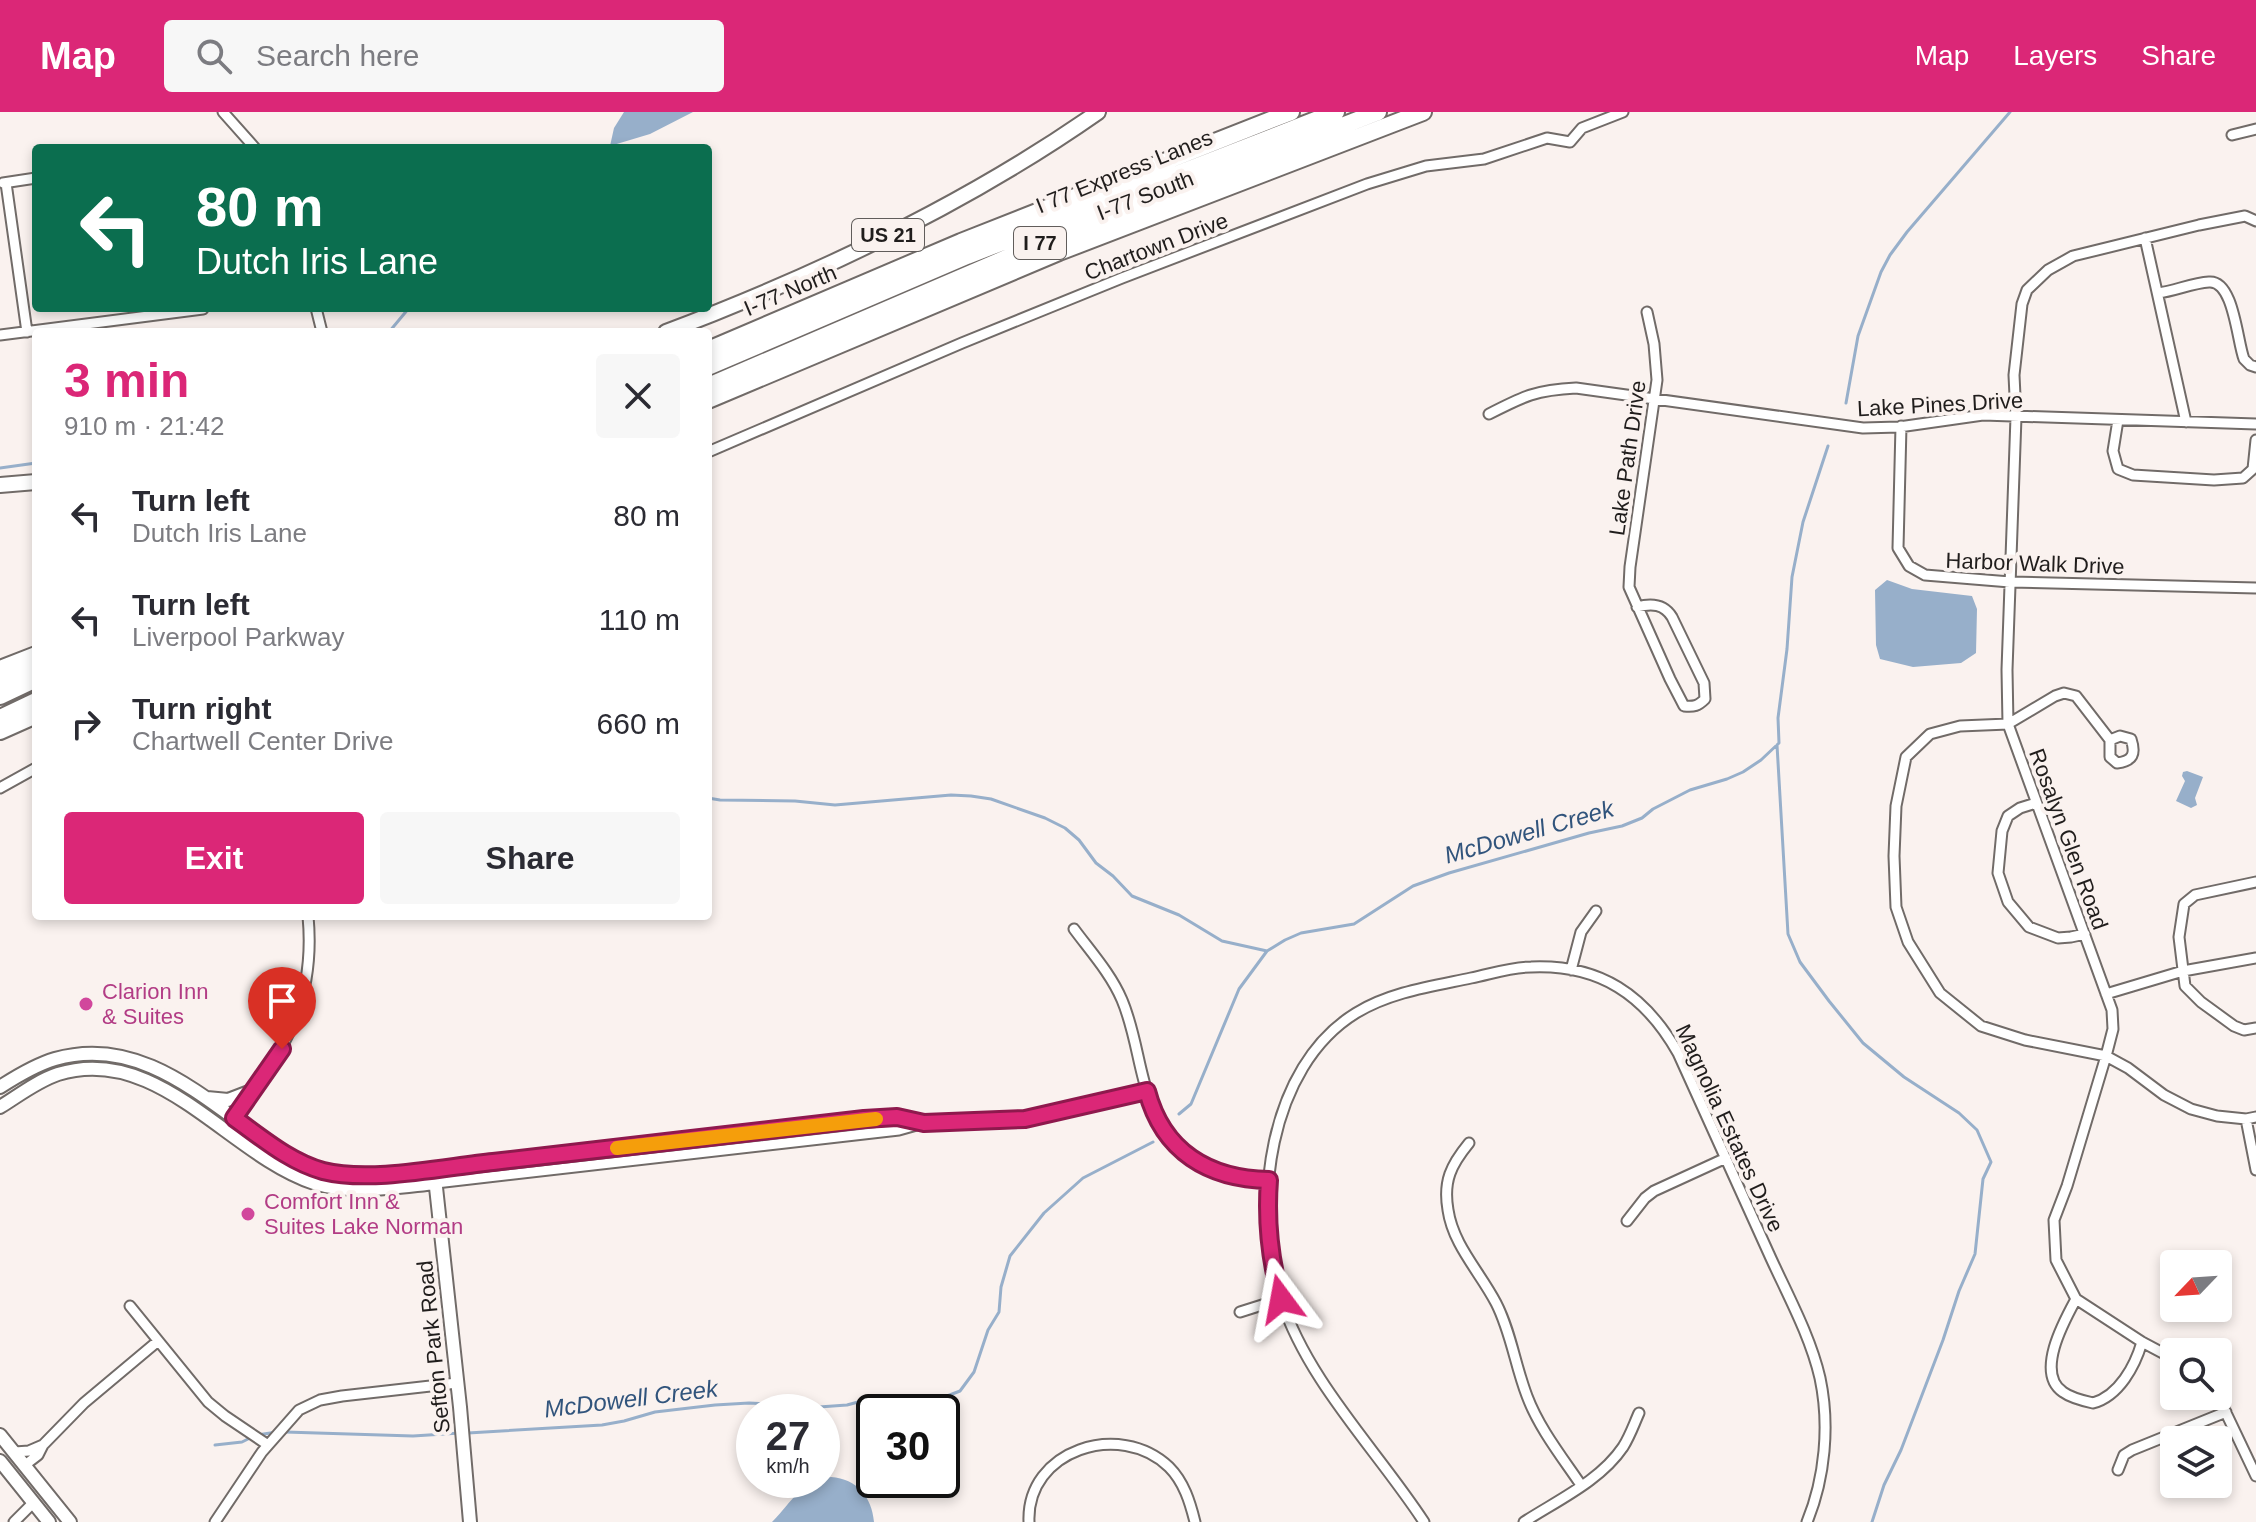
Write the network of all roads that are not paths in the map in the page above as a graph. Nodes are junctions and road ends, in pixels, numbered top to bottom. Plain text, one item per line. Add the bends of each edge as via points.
1 (223, 112) edge
2 (1098, 112) edge
3 (1291, 112) edge
4 (1336, 112) edge
5 (1378, 112) edge
6 (1423, 112) edge
7 (1623, 112) edge
8 (2256, 129) edge
9 (2232, 135) dead end
10 (251, 144) edge
11 (1181, 171) junction
12 (32, 179) edge
13 (3, 183) edge
14 (1068, 199) junction
15 (2256, 221) edge
16 (2145, 238) junction
17 (2158, 293) junction
18 (180, 312) edge
19 (1647, 312) dead end
20 (58, 328) edge
21 (676, 328) edge
22 (32, 331) edge
23 (27, 332) junction
24 (0, 335) edge
25 (712, 348) edge
26 (712, 365) edge
27 (2256, 367) edge
28 (712, 384) edge
29 (712, 398) edge
30 (1656, 399) junction
31 (1489, 414) dead end
32 (2016, 417) junction
33 (2118, 420) junction
34 (2186, 422) junction
35 (2256, 424) edge
36 (1901, 426) junction
37 (2256, 440) edge
38 (712, 450) edge
39 (32, 482) edge
40 (0, 485) edge
41 (2010, 582) junction
42 (2256, 588) edge
43 (1637, 607) junction
44 (32, 657) edge
45 (32, 668) edge
46 (0, 669) edge
47 (32, 681) edge
48 (0, 682) edge
49 (0, 696) edge
50 (32, 703) edge
51 (32, 717) edge
52 (0, 718) edge
53 (2008, 724) junction
54 (0, 731) edge
55 (2110, 740) dead end
56 (32, 770) edge
57 (0, 788) edge
58 (2036, 803) junction
59 (2256, 882) edge
60 (1596, 911) dead end
61 (308, 920) edge
62 (1074, 929) dead end
63 (2085, 934) junction
64 (2256, 958) edge
65 (1571, 970) junction
66 (2183, 971) junction
67 (2106, 994) junction
68 (2256, 1028) edge
69 (2106, 1056) junction
70 (0, 1087) edge
71 (254, 1090) junction
72 (1147, 1091) junction
73 (206, 1098) junction
74 (0, 1107) edge
75 (234, 1118) junction
76 (2251, 1118) edge
77 (924, 1123) junction
78 (226, 1131) junction
79 (1469, 1143) dead end
80 (1726, 1158) junction
81 (434, 1169) junction
82 (2256, 1170) edge
83 (1269, 1180) junction
84 (436, 1183) junction
85 (1627, 1221) dead end
86 (1281, 1299) junction
87 (2076, 1299) junction
88 (130, 1306) dead end
89 (1240, 1312) dead end
90 (158, 1341) junction
91 (2142, 1342) junction
92 (2160, 1352) edge
93 (457, 1383) junction
94 (2226, 1412) joint
95 (1639, 1413) dead end
96 (0, 1435) edge
97 (43, 1445) junction
98 (268, 1445) junction
99 (0, 1448) edge
100 (15, 1452) junction
101 (0, 1461) edge
102 (25, 1465) junction
103 (2118, 1470) dead end
104 (2256, 1476) edge
105 (1581, 1485) junction
106 (33, 1503) junction
107 (14, 1522) edge
108 (49, 1522) edge
109 (60, 1522) edge
110 (70, 1522) edge
111 (215, 1522) edge
112 (470, 1522) edge
113 (1029, 1522) edge
114 (1195, 1522) edge
115 (1424, 1522) edge
116 (1524, 1522) edge
117 (1807, 1522) edge

1 - 10 street
2 - 21 main road, US 21 via 930,214 795,279
3 - 14 highway, I-77 North / I 77
4 - 11 highway, I 77 Express Lanes / I 77
5 - 28 highway, I 77 Express Lanes / I 77 via 1053,238
6 - 29 highway, I-77 South / I 77 via 1059,252
7 - 38 street, Chartown Drive via 1582,128 1570,142 1547,138 1484,159 1408,170 1352,189 977,337
8 - 9 street
11 - 14 highway
11 - 26 highway, I 77 Express Lanes / I 77
12 - 13 street
13 - 23 street
14 - 25 highway, I-77 North / I 77
15 - 16 street via 2245,216
16 - 17 street
16 - 32 street, Rosalyn Glen Road via 2073,256 2027,290 2014,375
17 - 27 street via 2218,284 2227,294 2244,359
17 - 34 street
18 - 20 street
19 - 30 street, Lake Path Drive
22 - 23 street
23 - 24 street
30 - 31 street, Lake Pines Drive via 1550,389
30 - 36 street, Lake Pines Drive via 1863,428
30 - 43 street, Lake Path Drive via 1630,567 1629,587
32 - 33 street, Lake Pines Drive
32 - 36 street, Lake Pines Drive via 1983,415
32 - 41 street, Rosalyn Glen Road
33 - 34 street, Lake Pines Drive
33 - 37 street via 2113,451 2118,469 2133,475 2243,478 2253,469
34 - 35 street, Lake Pines Drive
36 - 41 street, Harbor Walk Drive via 1900,554 1925,575
39 - 40 main road
41 - 42 street, Harbor Walk Drive
41 - 53 street, Rosalyn Glen Road
43 - 43 street, Lake Path Drive via 1684,706 1700,704 1704,683 1667,609
44 - 46 highway
45 - 48 highway
47 - 49 highway
50 - 52 highway
51 - 54 highway
53 - 55 street via 2064,693 2076,696
53 - 58 street, Rosalyn Glen Road
53 - 69 street via 1960,726 1930,734 1906,757 1896,806 1896,907 1908,942 1940,993 1981,1026
56 - 57 street
58 - 63 street, Rosalyn Glen Road
58 - 63 street via 2008,816 2002,831 1998,873 2008,902 2029,927 2058,938
59 - 66 street via 2195,895 2184,904 2179,937
60 - 65 street via 1581,932
61 - 71 street via 309,964 301,1002 282,1049
62 - 72 street via 1122,1001
63 - 67 street, Rosalyn Glen Road
64 - 66 street
65 - 80 street, Magnolia Estates Drive via 1617,986 1661,1024
65 - 83 street, Magnolia Estates Drive via 1517,968 1402,994 1354,1015 1315,1050 1300,1072 1281,1117
66 - 67 street
66 - 68 street via 2185,986 2201,1002 2234,1026
67 - 69 street, Rosalyn Glen Road via 2113,1029
69 - 76 street via 2191,1109
69 - 87 street, Rosalyn Glen Road via 2054,1220 2056,1260
70 - 73 street via 53,1059 107,1055 145,1063
71 - 73 street via 228,1100
71 - 75 street
72 - 77 street via 1025,1119
72 - 83 street via 1165,1132 1189,1157 1231,1177
73 - 75 street
74 - 78 street via 61,1073 107,1071 167,1090
75 - 78 street
75 - 81 street via 284,1153 323,1171 360,1176
76 - 82 street
77 - 81 street via 897,1117 864,1119
77 - 84 street
78 - 84 street via 315,1183 374,1189
79 - 105 street via 1449,1173 1451,1225 1501,1314 1528,1400
80 - 85 street via 1654,1191
80 - 117 street, Magnolia Estates Drive via 1820,1378 1824,1446
81 - 84 street, Sefton Park Road
83 - 86 street, Magnolia Estates Drive via 1269,1238
84 - 93 street, Sefton Park Road
86 - 89 street
86 - 115 street, Magnolia Estates Drive via 1314,1369
87 - 91 street, Rosalyn Glen Road
87 - 91 street via 2050,1366 2063,1392 2093,1403 2108,1397 2121,1385
88 - 90 street
90 - 97 street
90 - 98 street via 208,1402
91 - 92 street, Rosalyn Glen Road
93 - 98 street via 320,1400 299,1410
93 - 112 street, Sefton Park Road
94 - 103 street via 2132,1450
94 - 104 street
95 - 105 street via 1611,1462
96 - 100 street
97 - 100 street
97 - 102 street
98 - 111 street
99 - 102 street via 16,1466
100 - 102 street
101 - 106 street
102 - 110 street
105 - 116 street
106 - 107 street
106 - 108 street
106 - 109 street via 44,1502
113 - 114 street via 1031,1494 1051,1465 1072,1452 1113,1445 1133,1446 1168,1467 1187,1495

